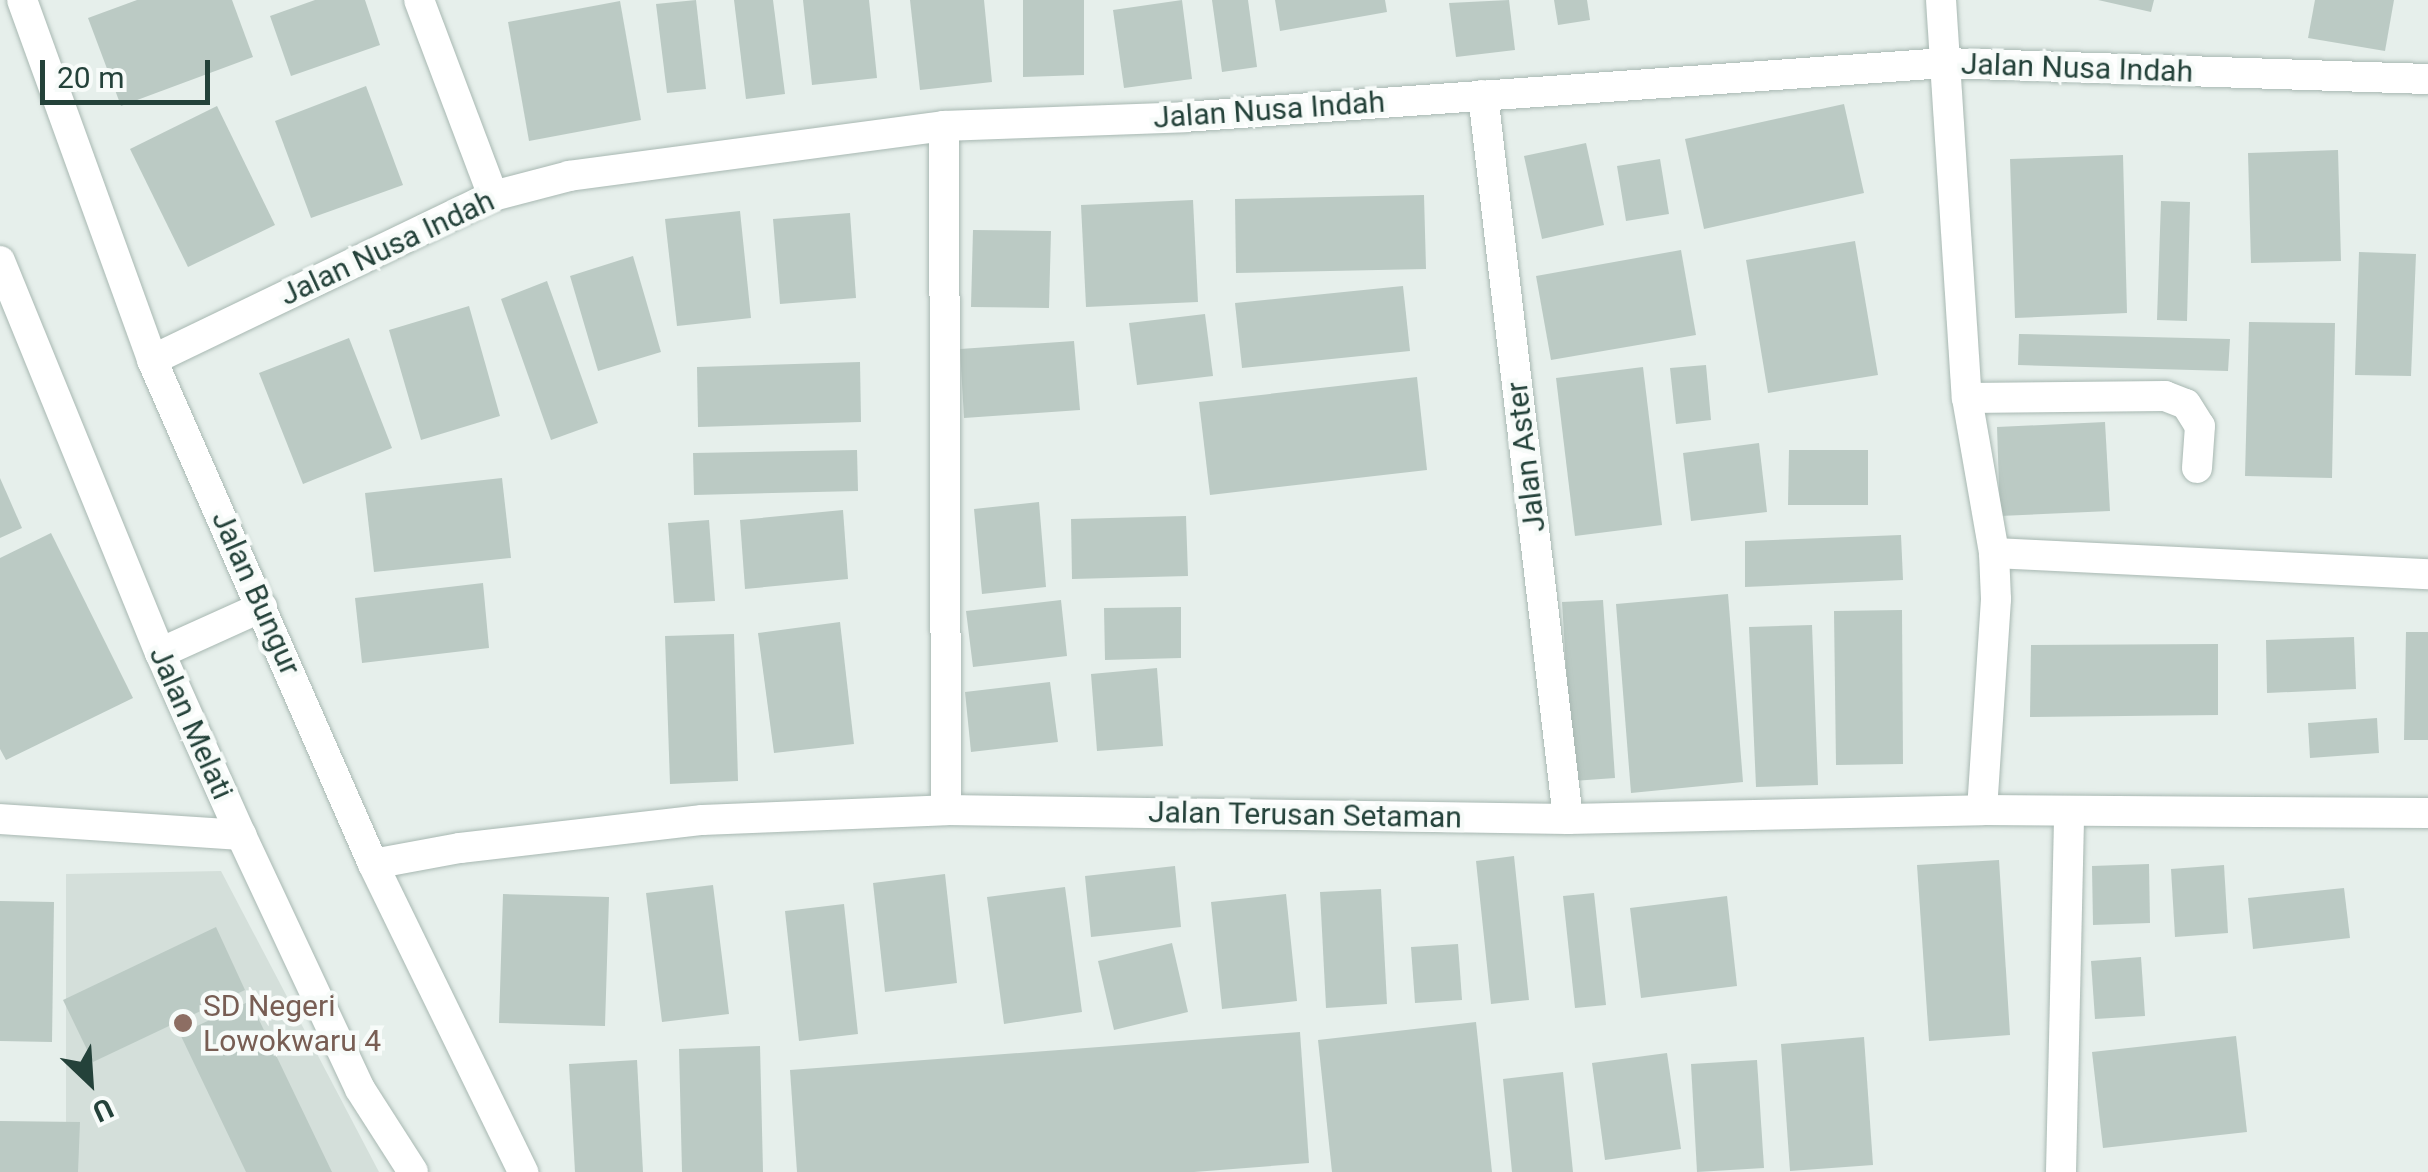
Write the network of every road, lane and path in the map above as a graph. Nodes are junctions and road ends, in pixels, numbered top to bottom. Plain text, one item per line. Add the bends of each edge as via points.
1 (22, 0) edge
2 (419, 0) edge
3 (1941, 0) edge
4 (1945, 63) junction
5 (2428, 80) edge
6 (1483, 95) junction
7 (944, 126) junction
8 (493, 196) junction
9 (0, 261) edge
10 (152, 360) junction
11 (1966, 398) junction
12 (2197, 468) dead end
13 (1994, 553) junction
14 (2428, 574) edge
15 (262, 606) junction
16 (160, 653) junction
17 (946, 810) junction
18 (1982, 810) junction
19 (2069, 813) junction
20 (2428, 813) edge
21 (0, 819) edge
22 (1568, 819) junction
23 (241, 835) junction
24 (373, 864) junction
25 (412, 1172) edge
26 (523, 1172) edge
27 (2061, 1172) edge

1 - 10 street, Jalan Bungur
2 - 8 street
3 - 4 street
4 - 5 street, Jalan Nusa Indah
4 - 6 street, Jalan Nusa Indah
4 - 11 street
6 - 7 street, Jalan Nusa Indah
6 - 22 street, Jalan Aster
7 - 8 street, Jalan Nusa Indah via 569,176
7 - 17 street
8 - 10 street, Jalan Nusa Indah
9 - 16 street, Jalan Melati
10 - 15 street, Jalan Bungur
11 - 12 street via 2165,396 2186,404 2200,426
11 - 13 street
13 - 14 street
13 - 18 street
15 - 16 street
15 - 24 street, Jalan Bungur
16 - 23 street, Jalan Melati
17 - 22 street, Jalan Terusan Setaman
17 - 24 street, Jalan Terusan Setaman via 702,820
18 - 19 street, Jalan Terusan Setaman
18 - 22 street, Jalan Terusan Setaman
19 - 20 street, Jalan Terusan Setaman
19 - 27 street
21 - 23 street
23 - 25 street, Jalan Melati via 360,1088
24 - 26 street, Jalan Bungur

